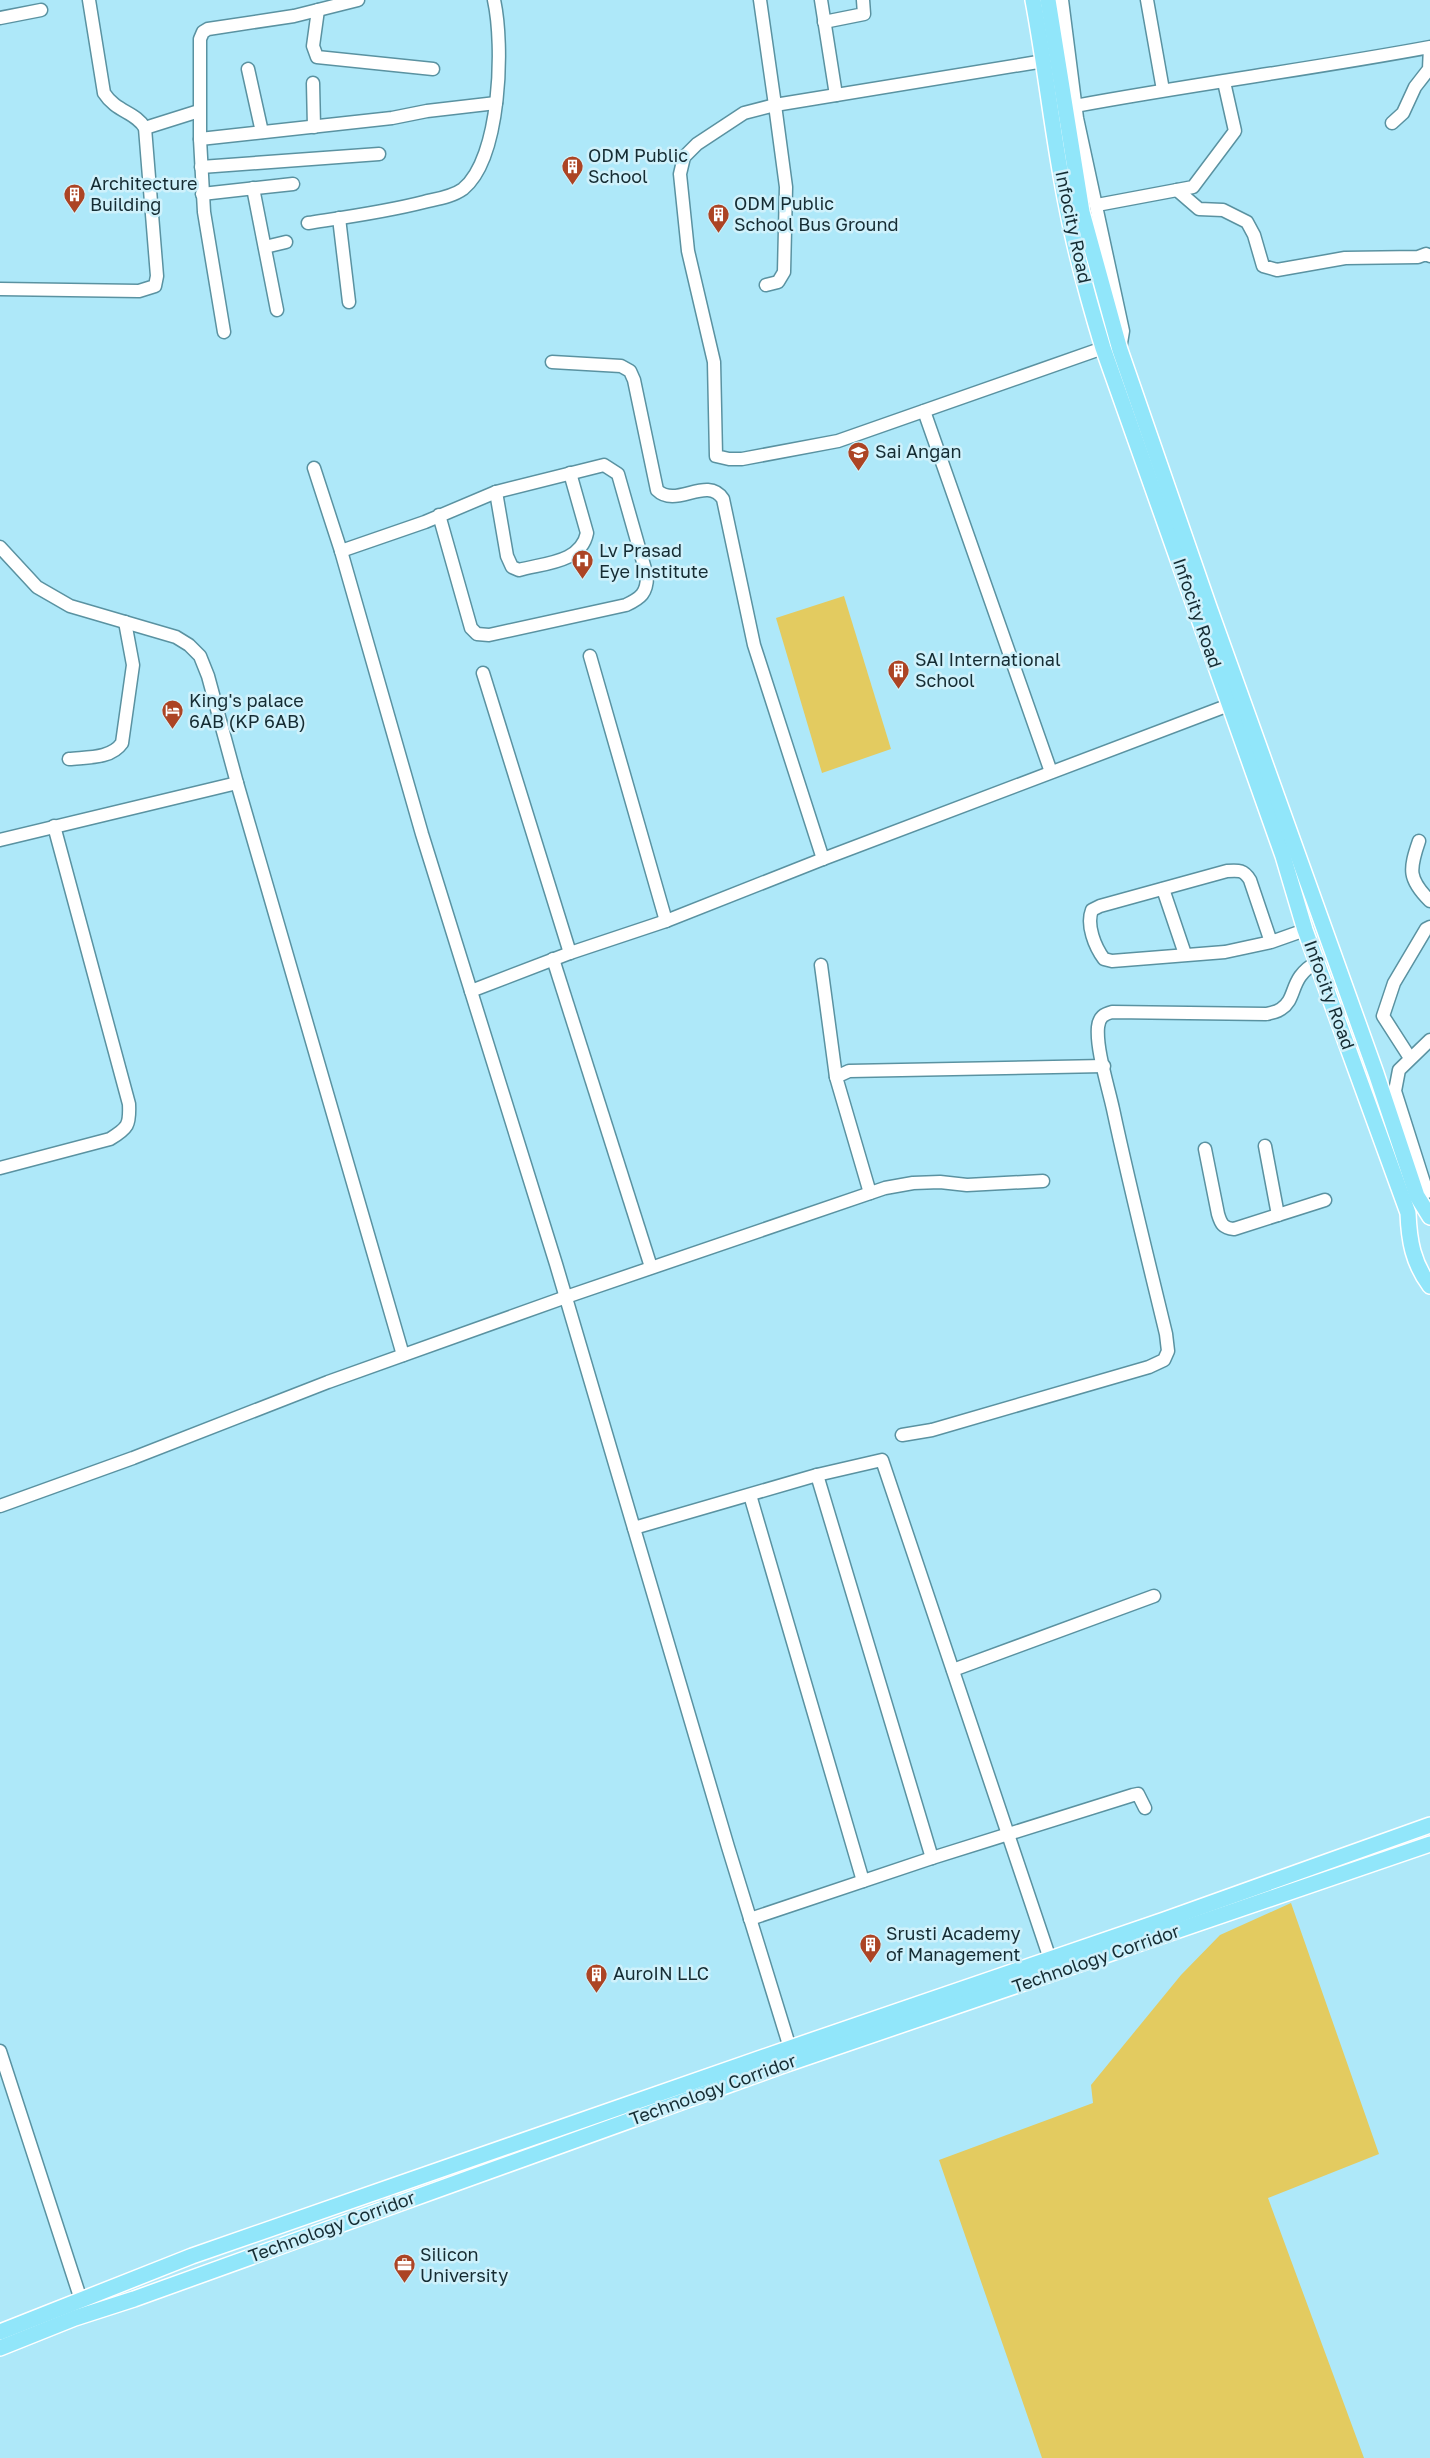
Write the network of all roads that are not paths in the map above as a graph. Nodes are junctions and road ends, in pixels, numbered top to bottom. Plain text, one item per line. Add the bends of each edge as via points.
1 (89, 0) edge
2 (358, 0) edge
3 (494, 0) edge
4 (760, 0) edge
5 (820, 0) edge
6 (863, 0) edge
7 (1033, 0) edge
8 (1048, 0) edge
9 (1062, 0) edge
10 (1147, 0) edge
11 (41, 10) dead end
12 (318, 10) junction
13 (0, 18) edge
14 (824, 22) junction
15 (1044, 60) junction
16 (248, 69) dead end
17 (433, 69) dead end
18 (312, 82) dead end
19 (1224, 82) junction
20 (1163, 90) junction
21 (836, 95) junction
22 (496, 103) junction
23 (775, 106) junction
24 (1075, 106) junction
25 (200, 111) junction
26 (1392, 123) dead end
27 (314, 127) junction
28 (145, 128) junction
29 (262, 132) junction
30 (200, 139) junction
31 (1065, 151) junction
32 (380, 154) dead end
33 (201, 167) junction
34 (293, 184) dead end
35 (253, 188) junction
36 (1177, 190) junction
37 (202, 194) junction
38 (1097, 205) junction
39 (339, 218) junction
40 (308, 223) dead end
41 (286, 242) dead end
42 (264, 246) junction
43 (1430, 256) edge
44 (766, 285) dead end
45 (0, 289) edge
46 (349, 302) dead end
47 (277, 310) dead end
48 (224, 332) dead end
49 (1103, 348) junction
50 (1120, 350) junction
51 (552, 362) dead end
52 (924, 411) junction
53 (1147, 451) junction
54 (314, 468) dead end
55 (570, 473) junction
56 (496, 492) junction
57 (439, 515) junction
58 (0, 547) edge
59 (341, 551) junction
60 (125, 622) junction
61 (590, 656) dead end
62 (484, 673) dead end
63 (1229, 705) junction
64 (69, 759) dead end
65 (1050, 772) junction
66 (237, 783) junction
67 (1266, 787) junction
68 (54, 826) junction
69 (0, 840) edge
70 (1419, 841) dead end
71 (822, 858) junction
72 (1163, 888) junction
73 (1430, 901) edge
74 (666, 921) junction
75 (1430, 928) edge
76 (1306, 930) junction
77 (1272, 942) junction
78 (570, 953) junction
79 (1185, 954) junction
80 (553, 959) junction
81 (1317, 962) junction
82 (821, 965) dead end
83 (471, 991) junction
84 (1430, 1040) edge
85 (1410, 1058) junction
86 (1104, 1066) junction
87 (836, 1077) junction
88 (1265, 1146) dead end
89 (1205, 1149) dead end
90 (0, 1168) edge
91 (1043, 1181) dead end
92 (870, 1193) junction
93 (1325, 1200) dead end
94 (1422, 1202) edge
95 (1278, 1215) junction
96 (651, 1267) junction
97 (1430, 1286) edge
98 (566, 1296) junction
99 (403, 1355) junction
100 (902, 1435) dead end
101 (817, 1475) junction
102 (750, 1495) junction
103 (0, 1506) edge
104 (634, 1528) junction
105 (1154, 1596) dead end
106 (953, 1670) junction
107 (1145, 1808) dead end
108 (1430, 1825) edge
109 (1010, 1835) junction
110 (1430, 1844) edge
111 (932, 1858) junction
112 (863, 1881) junction
113 (750, 1919) junction
114 (1050, 1959) junction
115 (1002, 1984) junction
116 (790, 2048) junction
117 (0, 2051) edge
118 (81, 2300) junction
119 (0, 2332) edge
120 (0, 2348) edge

1 - 28 street via 104,93 110,103 141,122
2 - 12 street
3 - 22 street via 499,67
4 - 23 street
5 - 14 street
6 - 14 street via 864,14
7 - 15 main road, Infocity Road
8 - 31 main road, Infocity Road
9 - 24 street
10 - 20 street
11 - 13 street
12 - 17 street via 313,46 317,57
12 - 25 street via 202,32
14 - 21 street
15 - 21 street
15 - 31 main road, Infocity Road
16 - 29 street
18 - 27 street
19 - 20 street
19 - 26 street via 1430,47 1429,69 1414,87 1403,113
19 - 36 street via 1234,130 1193,187
20 - 24 street
21 - 23 street
22 - 27 street
22 - 39 street via 487,149 474,176 462,190 380,213
23 - 44 street via 786,187 784,272 778,282
23 - 52 street via 744,113 697,144 684,156 680,174 688,251 714,362 716,456 742,459 838,441
24 - 38 street
25 - 28 street
25 - 30 street
27 - 29 street
28 - 45 street via 157,276 155,286 139,291
29 - 30 street
30 - 33 street
31 - 49 main road, Infocity Road via 1066,206
31 - 50 main road, Infocity Road
32 - 33 street
33 - 37 street
34 - 35 street
35 - 37 street
35 - 42 street
36 - 38 street
36 - 43 street via 1199,208 1223,210 1246,222 1264,266 1277,270 1345,258
37 - 48 street
38 - 50 street via 1123,332
39 - 40 street
39 - 46 street
41 - 42 street
42 - 47 street
49 - 52 street
49 - 53 main road, Infocity Road
50 - 53 main road, Infocity Road
51 - 71 street via 621,366 630,371 657,490 671,498 712,489 723,498 754,645
52 - 65 street
53 - 63 main road, Infocity Road
53 - 67 main road, Infocity Road
54 - 59 street
55 - 56 street
55 - 56 street via 587,533 585,543 571,557 519,570 512,567 507,556
55 - 57 street via 604,465 618,474 647,576 647,588 640,599 489,636 477,634 471,628
56 - 57 street
57 - 59 street
58 - 60 street via 37,587 70,606
59 - 83 street via 422,834
60 - 64 street via 133,665 122,743 109,754
60 - 66 street via 176,637 200,656
61 - 74 street
62 - 78 street
63 - 65 street
63 - 67 main road, Infocity Road
65 - 71 street
66 - 68 street
66 - 99 street
67 - 76 main road, Infocity Road
67 - 94 main road, Infocity Road
68 - 69 street
68 - 90 street via 129,1104 130,1121 123,1131 110,1139
70 - 73 street via 1412,871 1416,887
71 - 74 street
72 - 77 street via 1239,870 1250,880
72 - 79 street
72 - 79 street via 1092,910 1089,923 1099,954 1112,961
74 - 78 street
75 - 85 street via 1426,929 1394,983 1383,1016
76 - 77 street
76 - 81 main road, Infocity Road
77 - 79 street via 1225,952
78 - 80 street
80 - 83 street
80 - 96 street
81 - 86 street via 1298,976 1288,1003 1280,1010 1266,1014 1105,1014 1100,1018 1098,1028
81 - 94 main road, Infocity Road
82 - 87 street
83 - 98 street
84 - 85 street
85 - 94 street via 1399,1070 1395,1091
86 - 87 street via 849,1071
86 - 100 street via 1132,1200 1166,1334 1168,1351 1164,1360 932,1430
87 - 92 street
88 - 95 street
89 - 95 street via 1221,1224 1234,1229
91 - 92 street via 912,1183
92 - 96 street
93 - 95 street
94 - 97 main road, Infocity Road via 1413,1255
96 - 98 street
98 - 99 street
98 - 104 street
99 - 103 street
101 - 102 street
101 - 106 street via 882,1460
101 - 111 street
102 - 104 street
102 - 112 street
104 - 113 street
105 - 106 street
106 - 109 street
107 - 109 street via 1138,1794
108 - 114 main road
109 - 111 street
109 - 114 street
110 - 115 main road, Technology Corridor
111 - 112 street
112 - 113 street
113 - 116 street
114 - 115 main road
115 - 116 main road
115 - 120 main road, Technology Corridor via 75,2318
116 - 118 main road via 192,2256
117 - 118 street
118 - 119 main road

